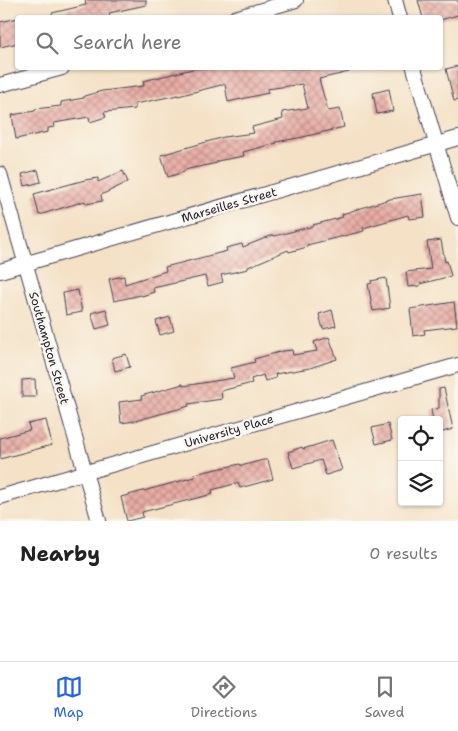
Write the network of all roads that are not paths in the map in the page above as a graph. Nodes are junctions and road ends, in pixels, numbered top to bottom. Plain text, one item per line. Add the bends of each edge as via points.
1 (296, 0) edge
2 (395, 0) edge
3 (245, 15) edge
4 (399, 15) edge
5 (55, 70) edge
6 (415, 70) edge
7 (0, 86) edge
8 (458, 138) edge
9 (437, 144) junction
10 (0, 174) edge
11 (458, 218) edge
12 (25, 263) junction
13 (0, 271) edge
14 (458, 365) edge
15 (85, 473) junction
16 (0, 498) edge
17 (99, 521) edge

1 - 3 street
2 - 4 street
5 - 7 street
6 - 9 street
8 - 9 street, Marseilles Street
9 - 11 street
9 - 12 street, Marseilles Street
10 - 12 street, Southampton Street
12 - 13 street, Marseilles Street
12 - 15 street, Southampton Street
14 - 15 street, University Place
15 - 16 street, University Place
15 - 17 street, Southampton Street

